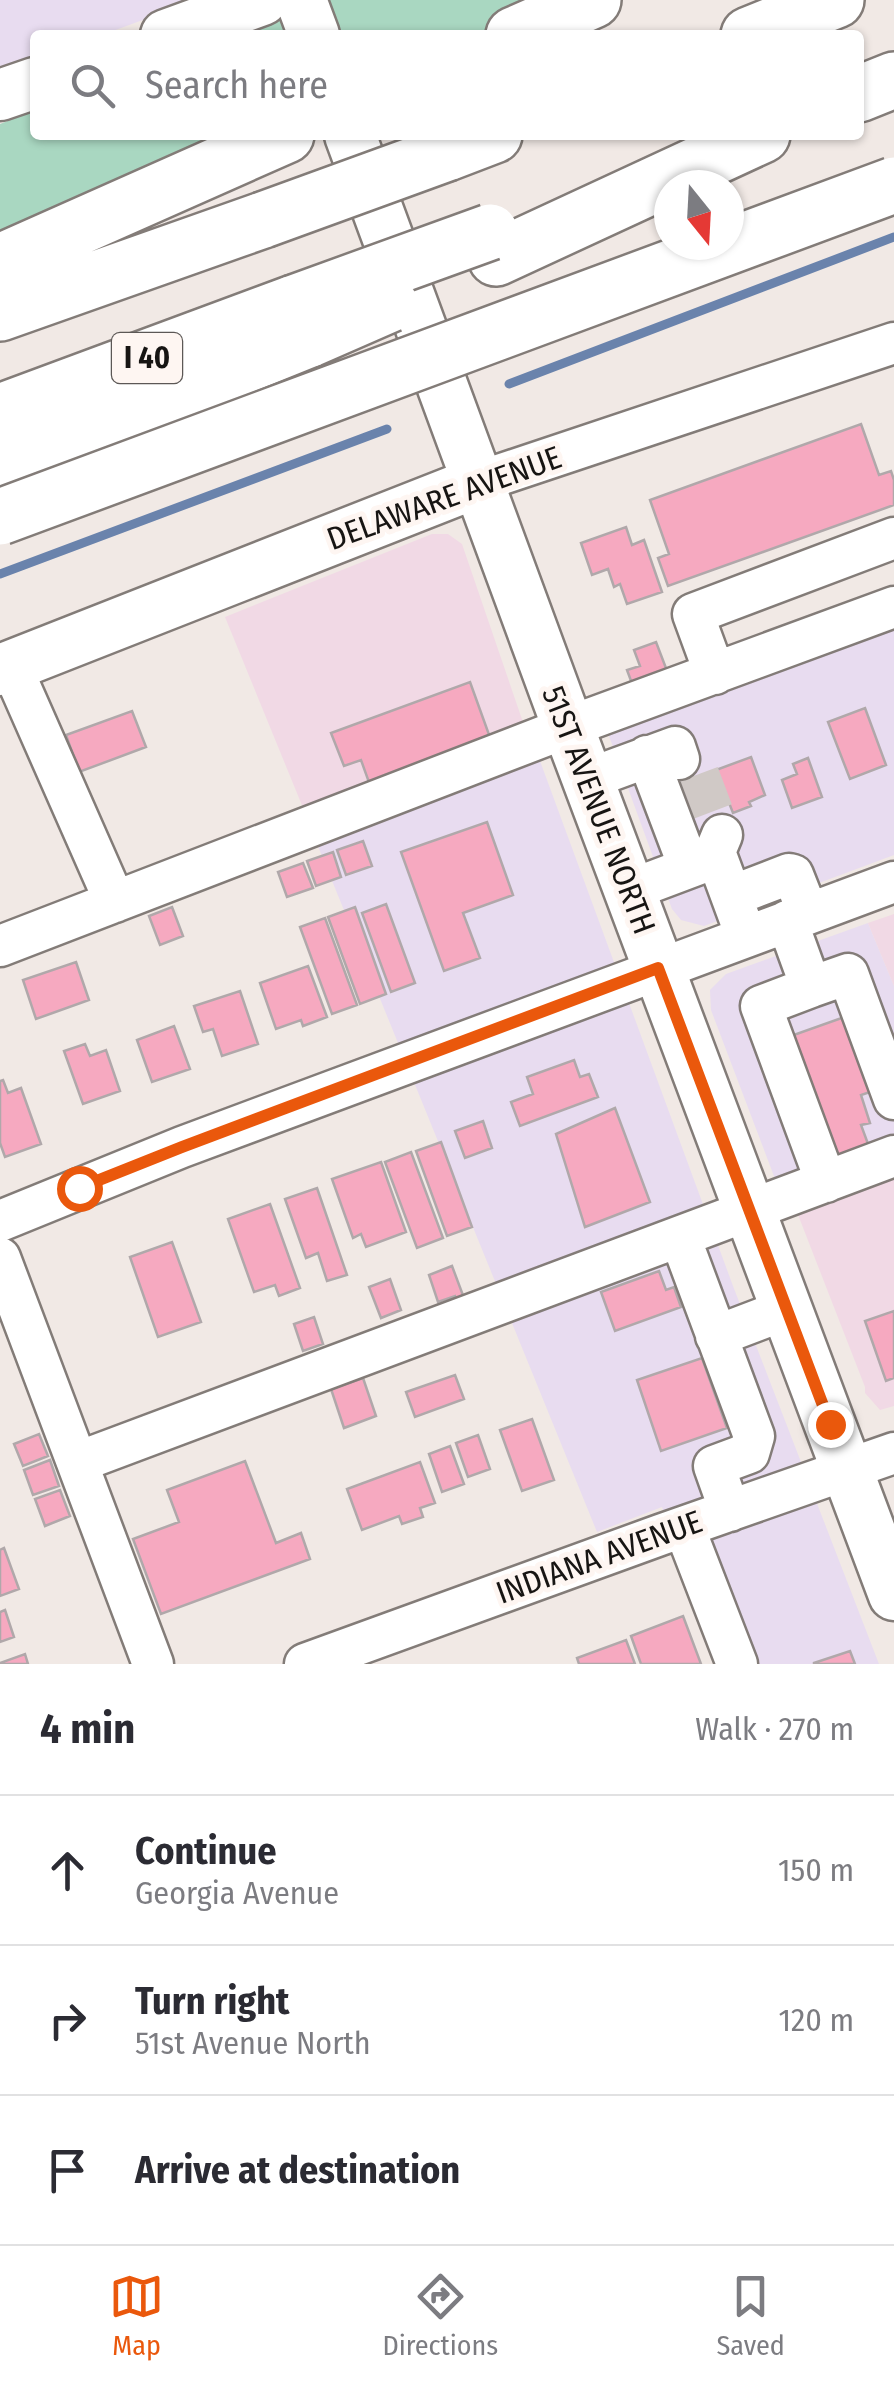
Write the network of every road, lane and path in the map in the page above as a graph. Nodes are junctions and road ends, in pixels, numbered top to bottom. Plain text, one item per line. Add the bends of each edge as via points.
1 (262, 0) edge
2 (301, 0) edge
3 (593, 0) edge
4 (836, 0) edge
5 (180, 30) edge
6 (312, 30) edge
7 (525, 30) edge
8 (762, 30) edge
9 (894, 80) edge
10 (30, 85) edge
11 (864, 92) edge
12 (0, 96) edge
13 (274, 140) edge
14 (352, 140) edge
15 (746, 140) edge
16 (471, 144) edge
17 (894, 185) edge
18 (0, 262) edge
19 (0, 313) edge
20 (302, 321) junction
21 (894, 342) edge
22 (0, 412) edge
23 (0, 464) edge
24 (478, 482) junction
25 (0, 516) edge
26 (894, 538) edge
27 (894, 607) edge
28 (6, 668) edge
29 (715, 674) junction
30 (568, 727) junction
31 (588, 778) junction
32 (709, 851) junction
33 (894, 882) edge
34 (630, 890) junction
35 (732, 896) junction
36 (115, 902) junction
37 (797, 917) junction
38 (746, 936) junction
39 (0, 946) edge
40 (658, 968) junction
41 (811, 988) junction
42 (894, 1099) edge
43 (894, 1156) edge
44 (826, 1182) junction
45 (750, 1210) junction
46 (0, 1221) edge
47 (680, 1237) junction
48 (0, 1258) edge
49 (787, 1309) junction
50 (716, 1336) junction
51 (894, 1453) edge
52 (78, 1462) junction
53 (848, 1470) junction
54 (730, 1510) junction
55 (684, 1526) junction
56 (894, 1595) edge
57 (153, 1664) edge
58 (305, 1664) edge
59 (737, 1664) edge

1 - 5 main road
2 - 6 main road
3 - 7 highway
4 - 8 highway
9 - 11 highway
10 - 12 main road
13 - 18 highway
14 - 24 main road, 51ST AVENUE NORTH
15 - 20 highway, I 40, bridge
16 - 19 highway, bridge
17 - 25 highway, bridge
20 - 22 highway, I 40
20 - 23 highway
21 - 24 street, DELAWARE AVENUE
24 - 28 main road, DELAWARE AVENUE
24 - 30 main road, 51ST AVENUE NORTH
26 - 29 street via 693,614
27 - 29 street
28 - 36 street
29 - 30 street
30 - 31 main road, 51ST AVENUE NORTH
30 - 36 street
31 - 32 street via 675,768
31 - 34 main road, 51ST AVENUE NORTH
32 - 34 street
32 - 35 street
33 - 37 street
34 - 40 main road, 51ST AVENUE NORTH
35 - 37 street via 789,874
35 - 38 street
36 - 39 street
37 - 38 street
37 - 41 street
38 - 40 street
40 - 45 main road, 51ST AVENUE NORTH
40 - 46 street
41 - 42 street via 848,974
41 - 44 street via 760,1006
43 - 44 street
44 - 45 street
45 - 47 street
45 - 49 main road, 51ST AVENUE NORTH
47 - 50 street
47 - 52 street
48 - 52 street
49 - 50 street
49 - 53 main road, 51ST AVENUE NORTH
50 - 54 street via 754,1436 748,1453 714,1466
51 - 53 street, INDIANA AVENUE
52 - 57 street
53 - 54 street, INDIANA AVENUE
53 - 56 main road, 51ST AVENUE NORTH
54 - 55 street, INDIANA AVENUE
55 - 58 street, INDIANA AVENUE
55 - 59 street

